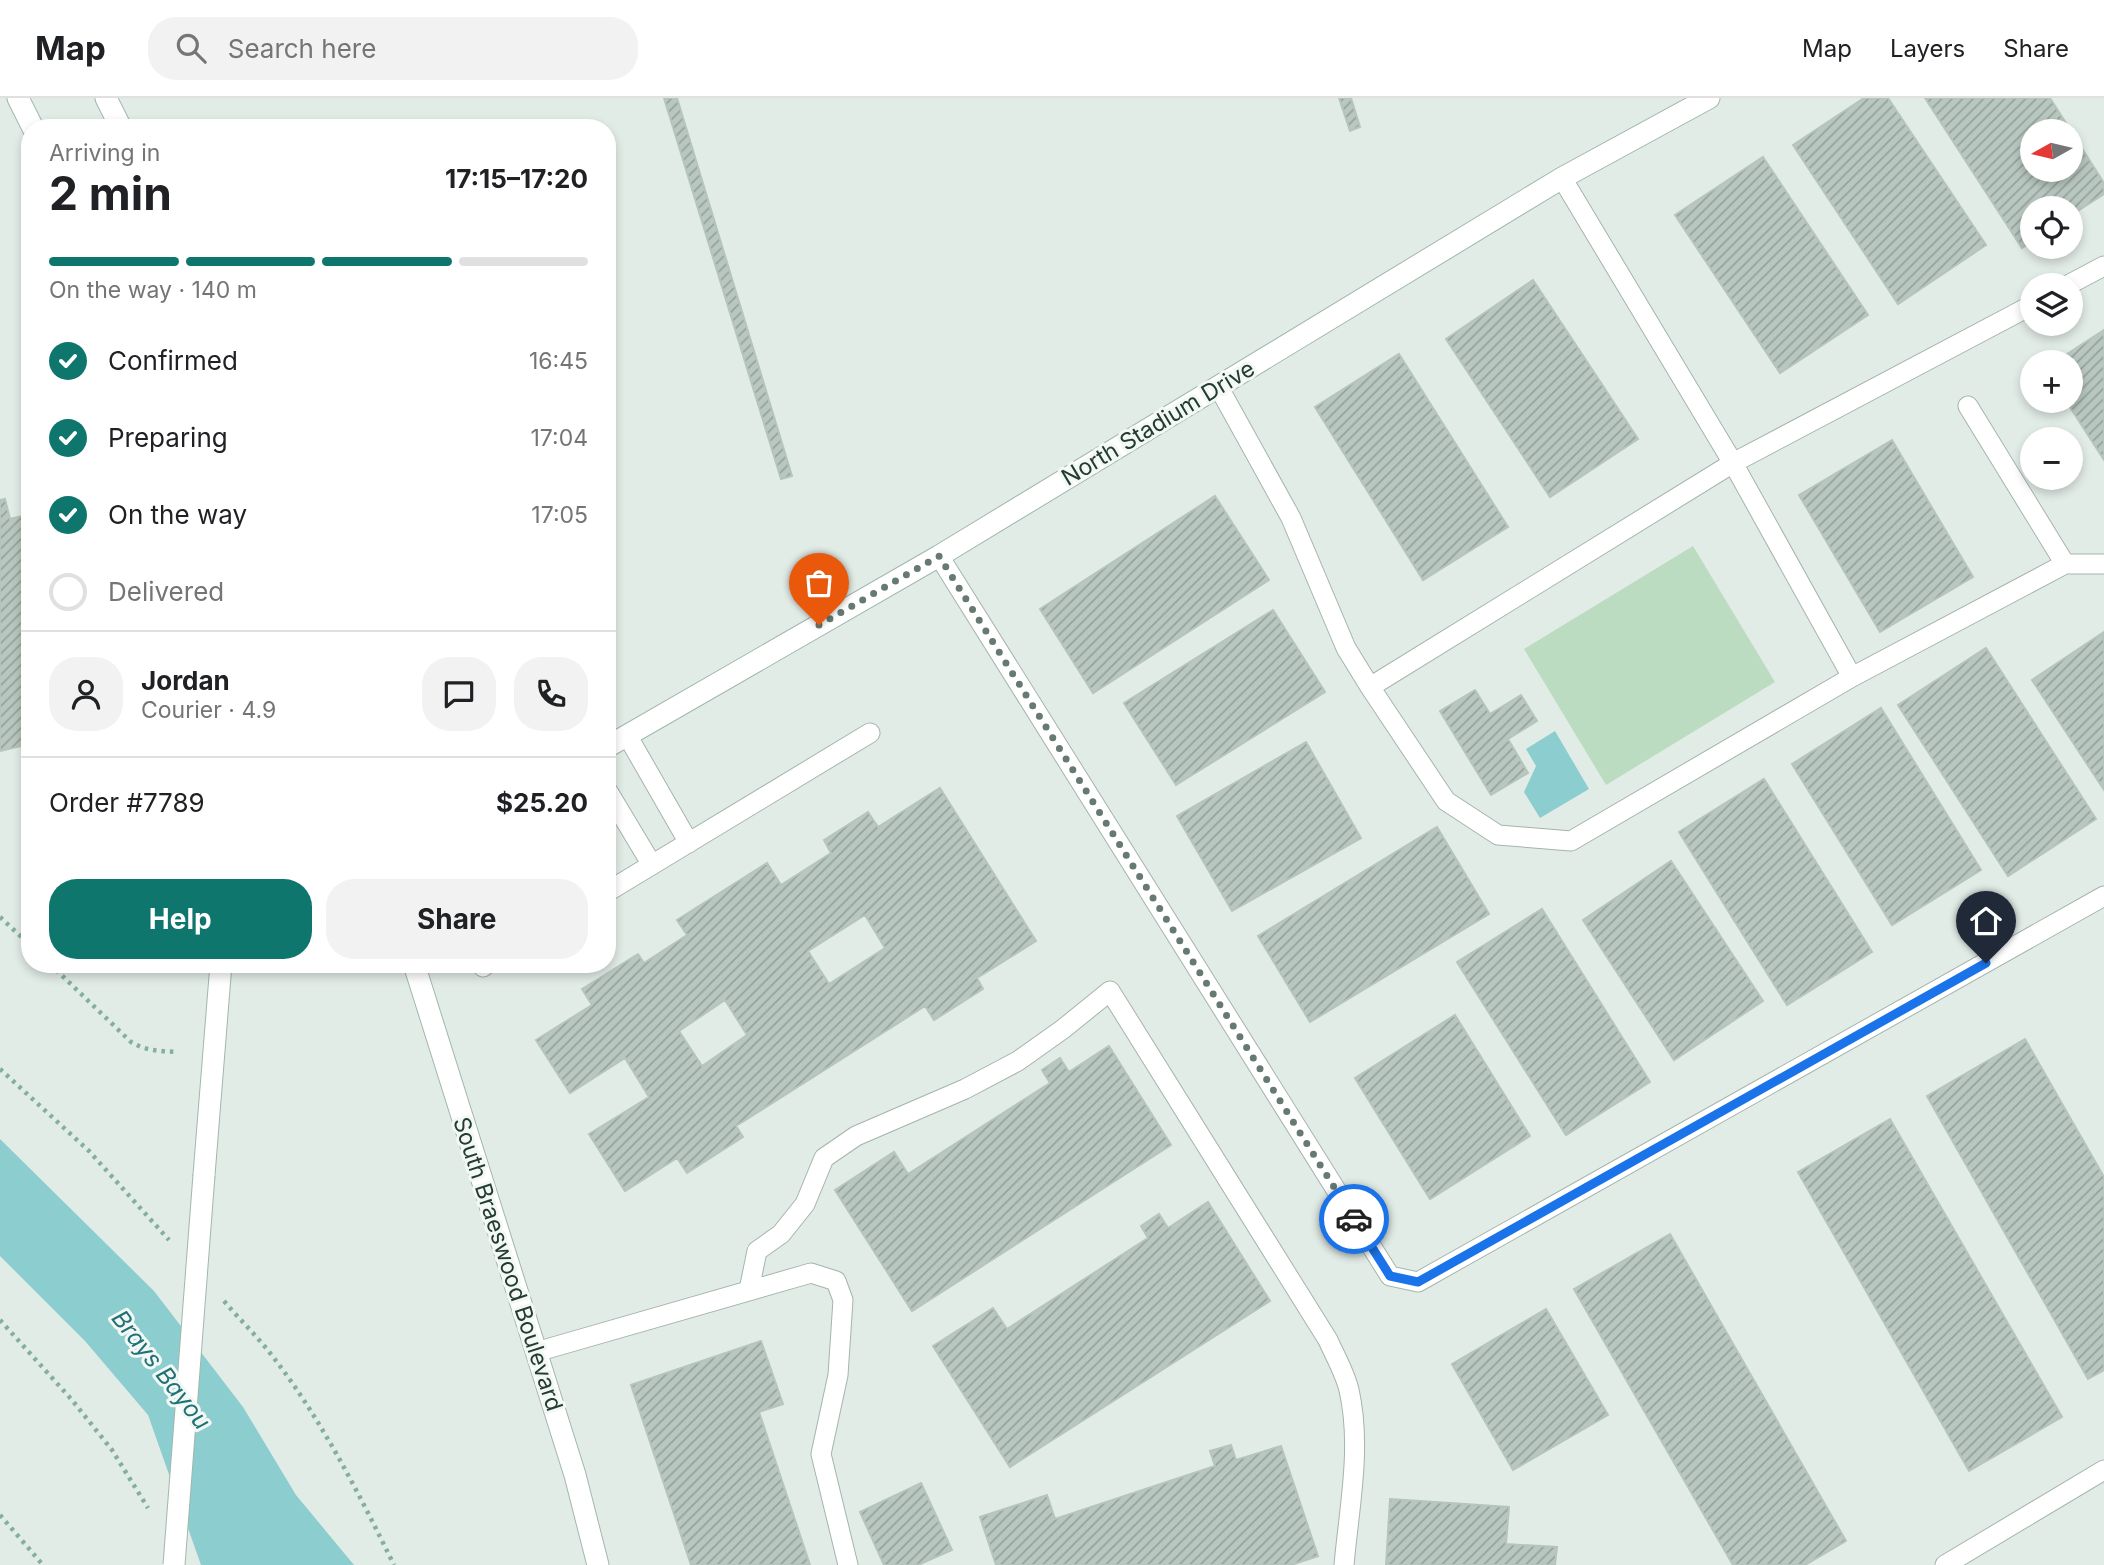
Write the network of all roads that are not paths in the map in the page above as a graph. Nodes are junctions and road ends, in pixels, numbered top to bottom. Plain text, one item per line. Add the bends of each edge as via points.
1 (18, 98) edge
2 (106, 98) edge
3 (1709, 98) edge
4 (28, 119) edge
5 (116, 119) edge
6 (1562, 178) junction
7 (2104, 267) edge
8 (2083, 278) edge
9 (2020, 311) edge
10 (1218, 386) junction
11 (1968, 407) dead end
12 (1733, 463) junction
13 (939, 556) junction
14 (2065, 564) junction
15 (2104, 564) edge
16 (1852, 677) junction
17 (1370, 687) junction
18 (870, 733) dead end
19 (627, 735) junction
20 (616, 742) edge
21 (616, 805) edge
22 (689, 843) junction
23 (652, 865) junction
24 (616, 887) edge
25 (2104, 896) edge
26 (220, 973) edge
27 (417, 973) edge
28 (749, 1290) junction
29 (536, 1352) junction
30 (2104, 1470) edge
31 (174, 1565) edge
32 (598, 1565) edge
33 (848, 1565) edge
34 (1344, 1565) edge
35 (1945, 1565) edge

1 - 4 main road
2 - 5 main road
3 - 6 main road, North Stadium Drive
6 - 10 main road, North Stadium Drive
6 - 12 lane
7 - 8 lane
9 - 12 lane
10 - 13 main road, North Stadium Drive
10 - 17 lane via 1291,518 1346,648
11 - 14 lane
12 - 16 lane
12 - 17 lane
13 - 19 main road, North Stadium Drive
13 - 25 lane via 1390,1276 1418,1282
14 - 15 lane
14 - 16 lane
16 - 17 lane via 1571,841 1498,835 1446,802
18 - 22 lane
19 - 20 main road, North Stadium Drive
19 - 22 lane
21 - 23 lane
22 - 23 lane
23 - 24 lane
26 - 31 main road, bridge
27 - 29 main road, South Braeswood Boulevard
28 - 29 lane
28 - 33 lane via 811,1273 836,1281 843,1300 838,1375 821,1454
28 - 34 lane via 757,1251 781,1234 805,1204 824,1158 856,1136 1018,1061 1110,991 1328,1339 1349,1388 1354,1456
29 - 32 main road, South Braeswood Boulevard
30 - 35 lane

